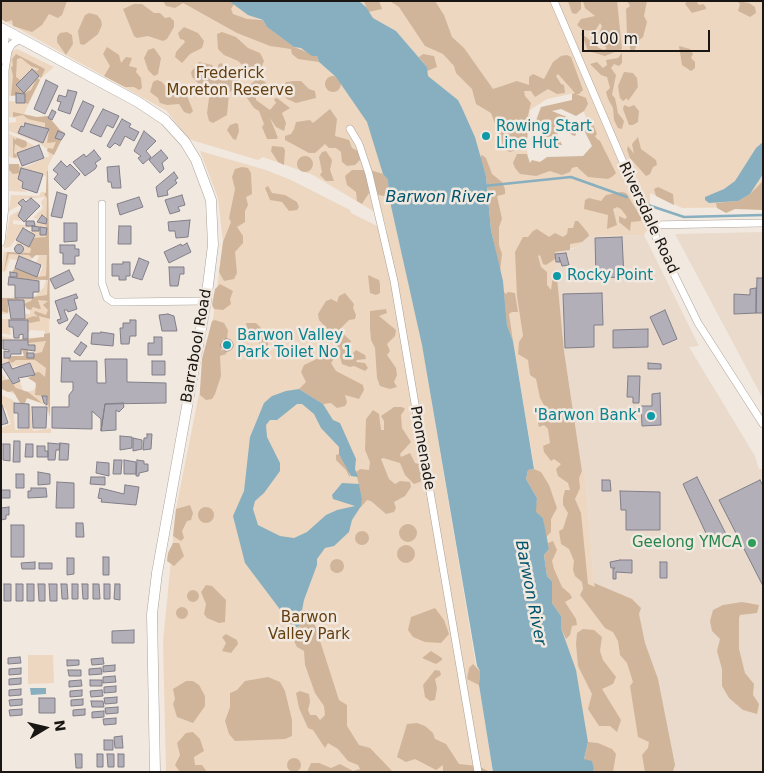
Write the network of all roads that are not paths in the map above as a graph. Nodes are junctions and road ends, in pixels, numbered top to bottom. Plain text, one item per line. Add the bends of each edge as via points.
1 (554, 1) edge
2 (4, 30) edge
3 (20, 39) junction
4 (4, 70) junction
5 (350, 129) dead end
6 (102, 204) dead end
7 (763, 223) edge
8 (650, 225) junction
9 (1, 242) edge
10 (206, 301) junction
11 (763, 424) edge
12 (155, 772) edge
13 (478, 772) edge

1 - 8 street, Riversdale Road
2 - 3 street, Barrabool Road
2 - 4 street
3 - 4 street via 8,51
3 - 10 street, Barrabool Road via 138,102 165,120 185,142 196,160 211,200 213,245
4 - 9 street via 5,206
5 - 13 street, Promenade via 369,174 394,281
6 - 10 street via 102,284 107,298 113,302
7 - 8 street
8 - 11 street, Riversdale Road via 698,323
10 - 12 street, Barrabool Road via 154,593 151,641

